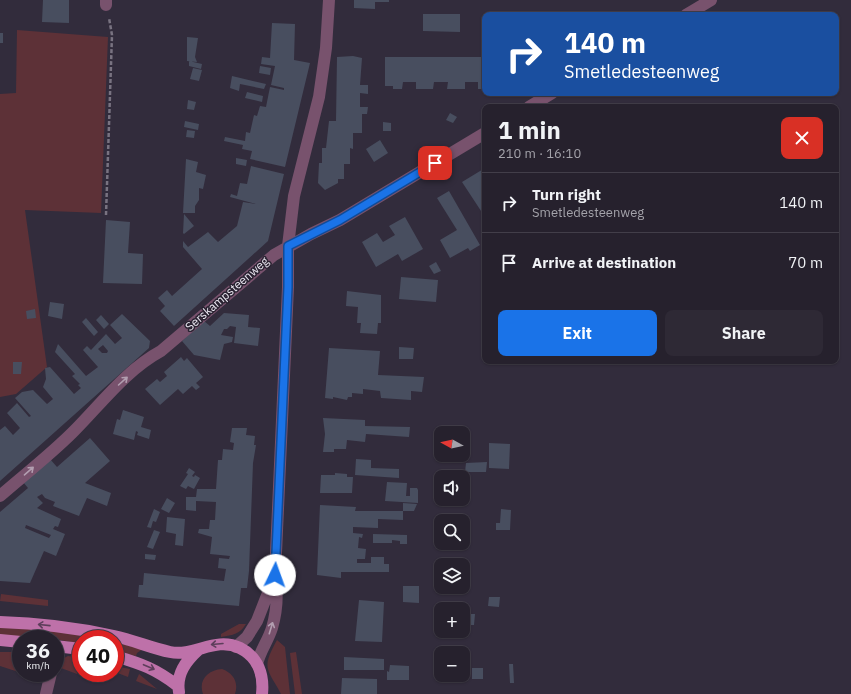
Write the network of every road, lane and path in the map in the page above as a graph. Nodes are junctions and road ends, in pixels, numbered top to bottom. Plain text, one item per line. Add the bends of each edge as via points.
1 (329, 0) edge
2 (711, 0) edge
3 (106, 2) edge
4 (691, 12) edge
5 (547, 96) edge
6 (534, 104) edge
7 (482, 135) edge
8 (106, 215) dead end
9 (288, 246) junction
10 (0, 496) edge
11 (275, 575) junction
12 (0, 622) edge
13 (0, 640) edge
14 (12, 641) edge
15 (236, 647) junction
16 (198, 650) junction
17 (124, 658) edge
18 (257, 664) junction
19 (49, 682) edge
20 (179, 690) edge
21 (46, 694) edge
22 (262, 694) edge

1 - 9 street via 319,97 294,196
2 - 4 street
3 - 8 path via 112,35
5 - 6 street
7 - 9 street, Serskampsteenweg via 340,220
10 -> 9 street, Serskampsteenweg via 73,432 108,395 149,358 161,351
9 - 11 street
11 - 15 street via 257,621 247,637
18 -> 11 street via 272,629 276,610 278,589
16 -> 12 main road via 170,652 87,631
13 - 14 main road
15 -> 16 main road via 220,643
15 - 18 main road via 250,655
16 - 20 main road via 180,672
17 -> 20 main road via 161,673
18 - 22 main road via 263,681
19 - 21 street

